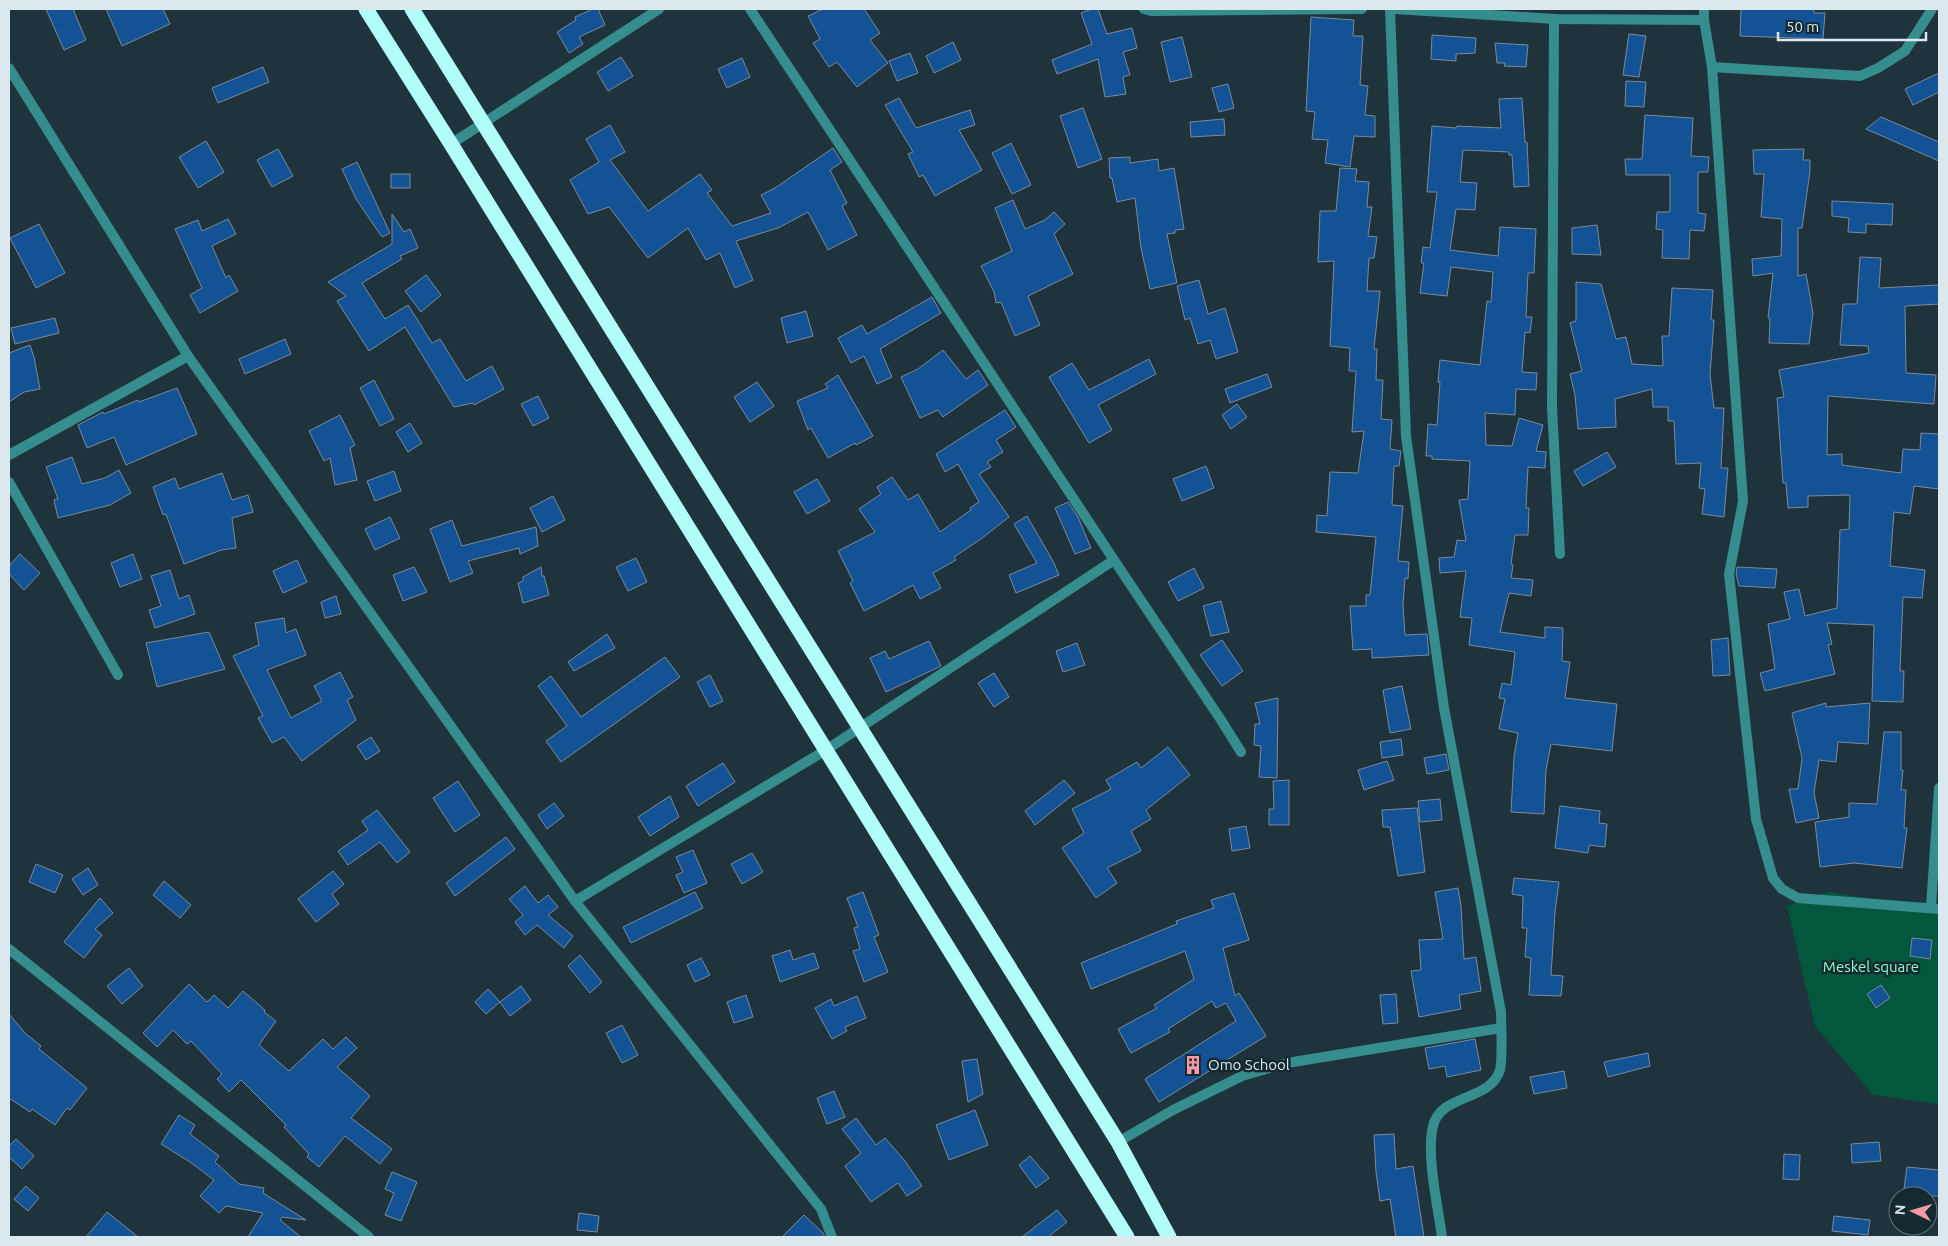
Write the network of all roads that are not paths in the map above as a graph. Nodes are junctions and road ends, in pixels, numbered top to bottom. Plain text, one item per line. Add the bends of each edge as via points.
1 (366, 9) edge
2 (412, 9) edge
3 (659, 9) edge
4 (750, 9) edge
5 (1144, 9) edge
6 (1362, 9) edge
7 (1390, 9) edge
8 (1395, 9) edge
9 (1704, 9) edge
10 (1932, 9) edge
11 (1554, 19) junction
12 (1704, 20) junction
13 (1712, 67) junction
14 (9, 68) edge
15 (485, 123) junction
16 (451, 144) junction
17 (188, 356) junction
18 (9, 455) edge
19 (9, 482) edge
20 (1560, 554) dead end
21 (1114, 560) junction
22 (118, 675) dead end
23 (861, 728) junction
24 (826, 750) junction
25 (1240, 752) dead end
26 (1939, 788) edge
27 (575, 901) junction
28 (1935, 908) edge
29 (9, 949) edge
30 (1502, 1028) junction
31 (1118, 1142) junction
32 (369, 1237) edge
33 (832, 1237) edge
34 (1127, 1237) edge
35 (1169, 1237) edge
36 (1442, 1237) edge

1 - 16 highway
2 - 15 highway
3 - 15 street
4 - 21 street
5 - 6 street
7 - 30 street via 1406,436 1444,708
8 - 11 street
9 - 12 street
10 - 13 street via 1905,51 1860,76
11 - 12 street
11 - 20 street via 1552,408
12 - 13 street
13 - 28 street via 1743,501 1729,574 1756,819 1773,878 1782,889 1798,898
14 - 17 street
15 - 16 street
15 - 23 highway
16 - 24 highway
17 - 18 street
17 - 27 street
19 - 22 street
21 - 23 street
21 - 25 street
23 - 24 street
23 - 31 highway
24 - 27 street
24 - 34 highway
26 - 28 street
27 - 33 street via 821,1209
29 - 32 street
30 - 31 street via 1287,1063 1242,1076
30 - 36 street via 1500,1070 1490,1086 1442,1109 1433,1126 1431,1156
31 - 35 highway

